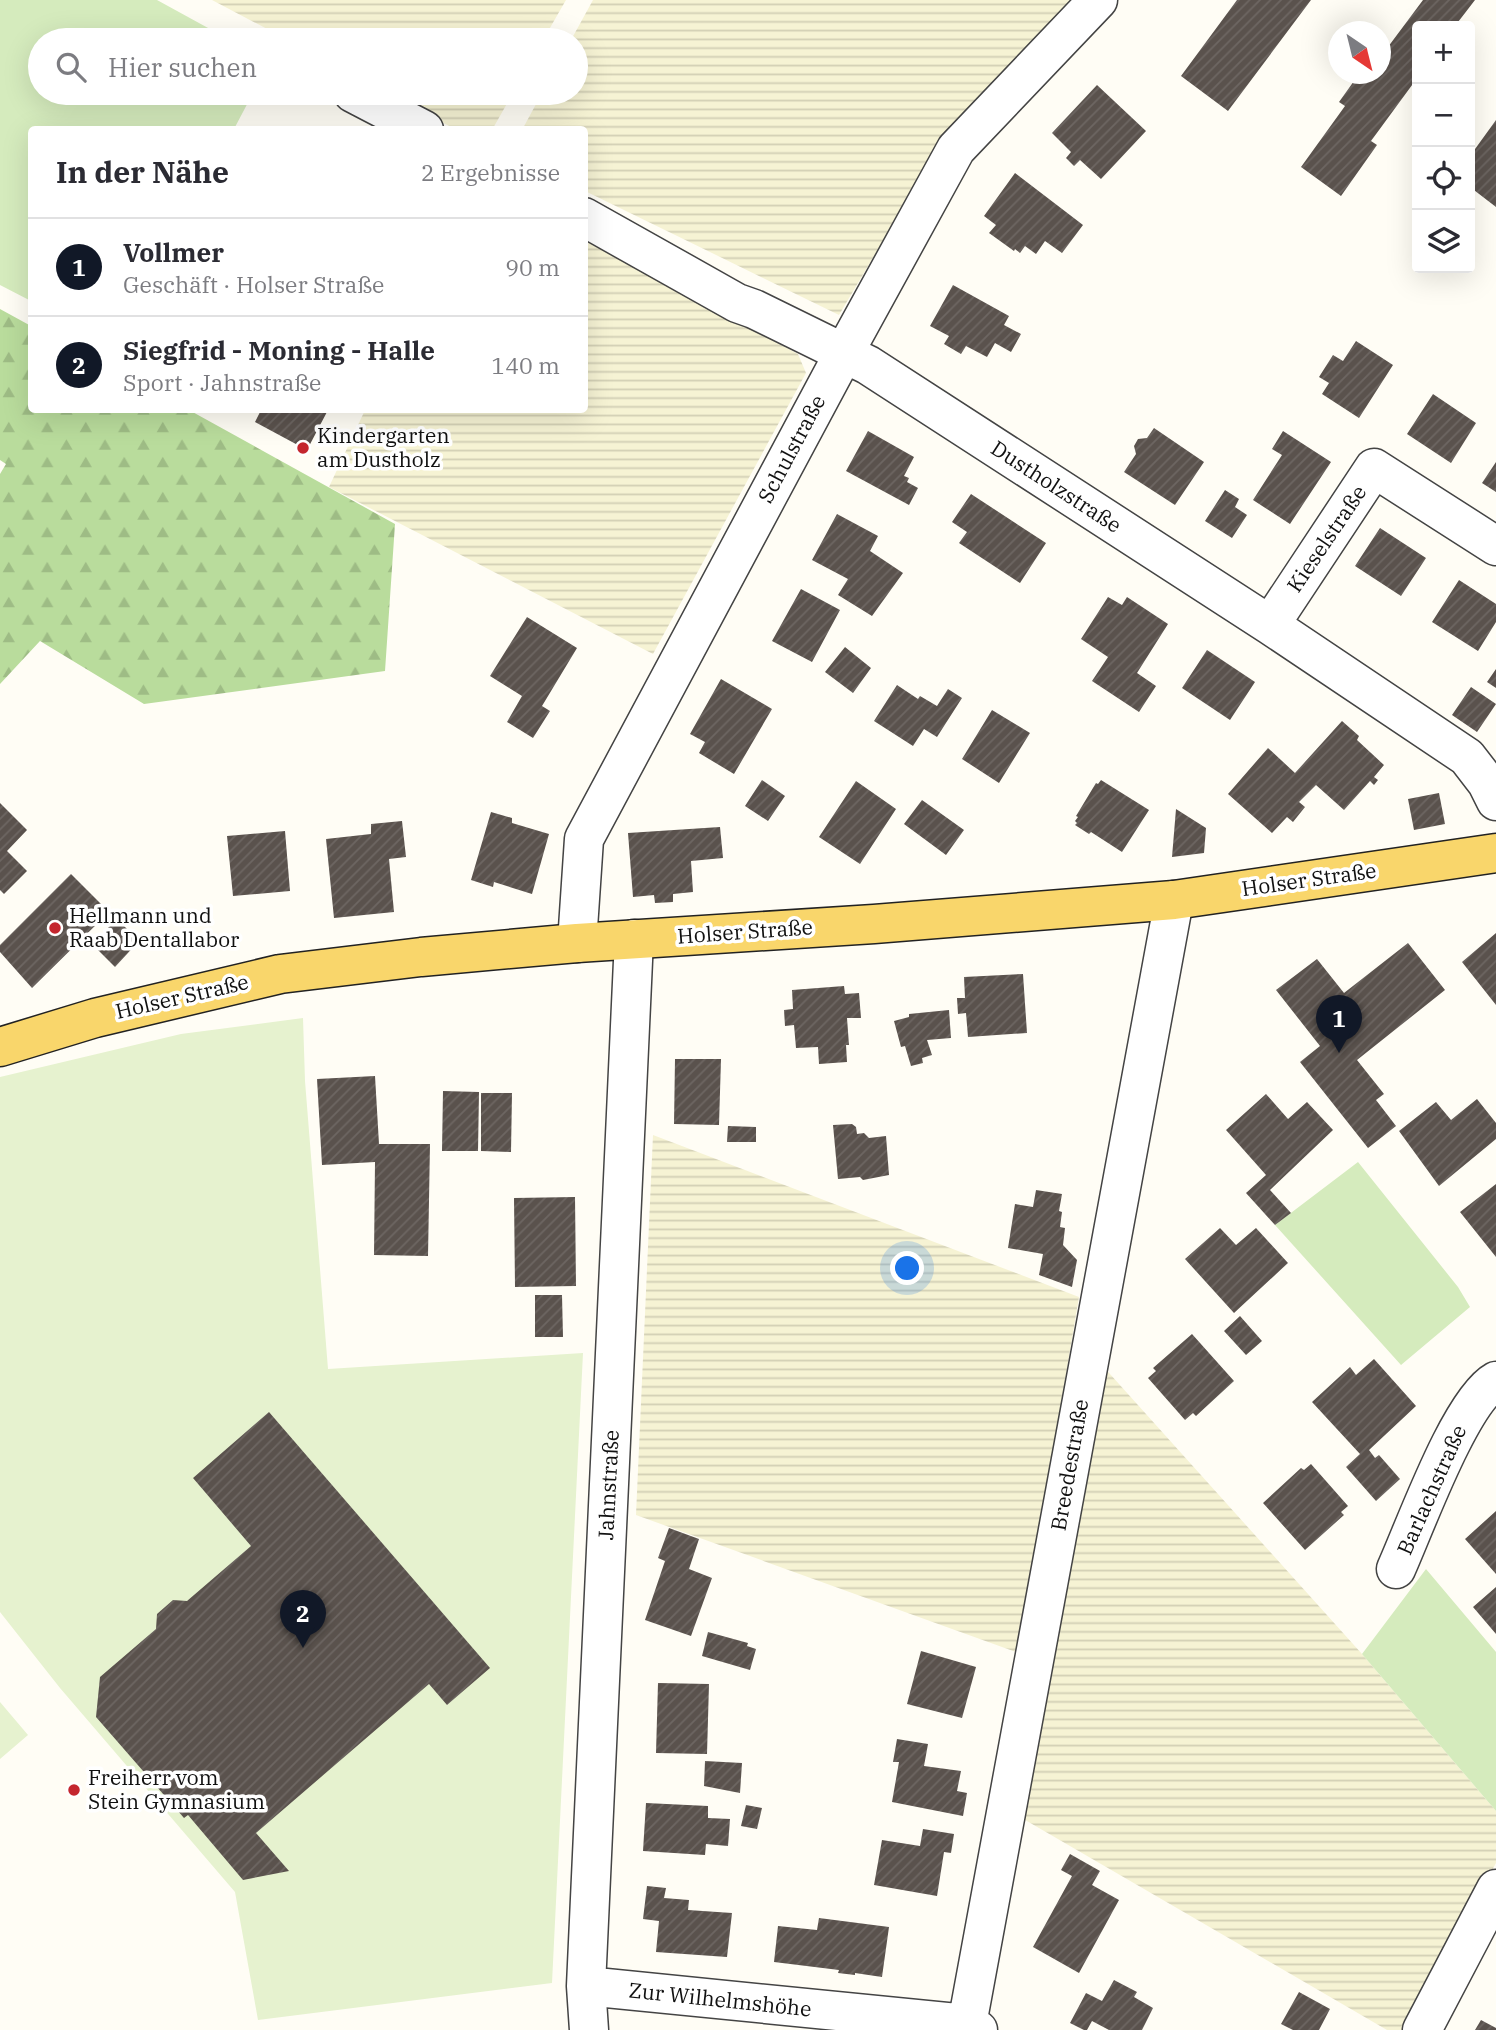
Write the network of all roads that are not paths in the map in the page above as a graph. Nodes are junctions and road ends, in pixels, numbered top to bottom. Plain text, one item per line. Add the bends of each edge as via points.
1 (1098, 0) edge
2 (376, 105) edge
3 (416, 126) edge
4 (588, 219) edge
5 (844, 353) junction
6 (1496, 546) edge
7 (1270, 625) junction
8 (1496, 801) edge
9 (1496, 853) edge
10 (1174, 900) junction
11 (634, 939) junction
12 (577, 943) junction
13 (0, 1047) edge
14 (1496, 1381) edge
15 (1396, 1569) dead end
16 (1496, 1889) edge
17 (586, 1986) junction
18 (970, 2028) edge
19 (589, 2030) edge
20 (1422, 2030) edge

1 - 5 street, Schulstraße via 956,149
2 - 3 street
4 - 5 street, Dustholzstraße via 737,303
5 - 7 street, Dustholzstraße
5 - 12 street, Schulstraße via 584,839
6 - 7 street, Kieselstraße via 1374,468
7 - 8 street, Dustholzstraße via 1467,757
9 - 10 main road, Holser Straße
10 - 11 main road, Holser Straße
10 - 18 street, Breedestraße
11 - 12 main road, Holser Straße
11 - 17 street, Jahnstraße
12 - 13 main road, Holser Straße via 280,974 95,1018
14 - 15 street, Barlachstraße via 1460,1423
16 - 20 street
17 - 18 street, Zur Wilhelmshöhe
17 - 19 street, Jahnstraße

